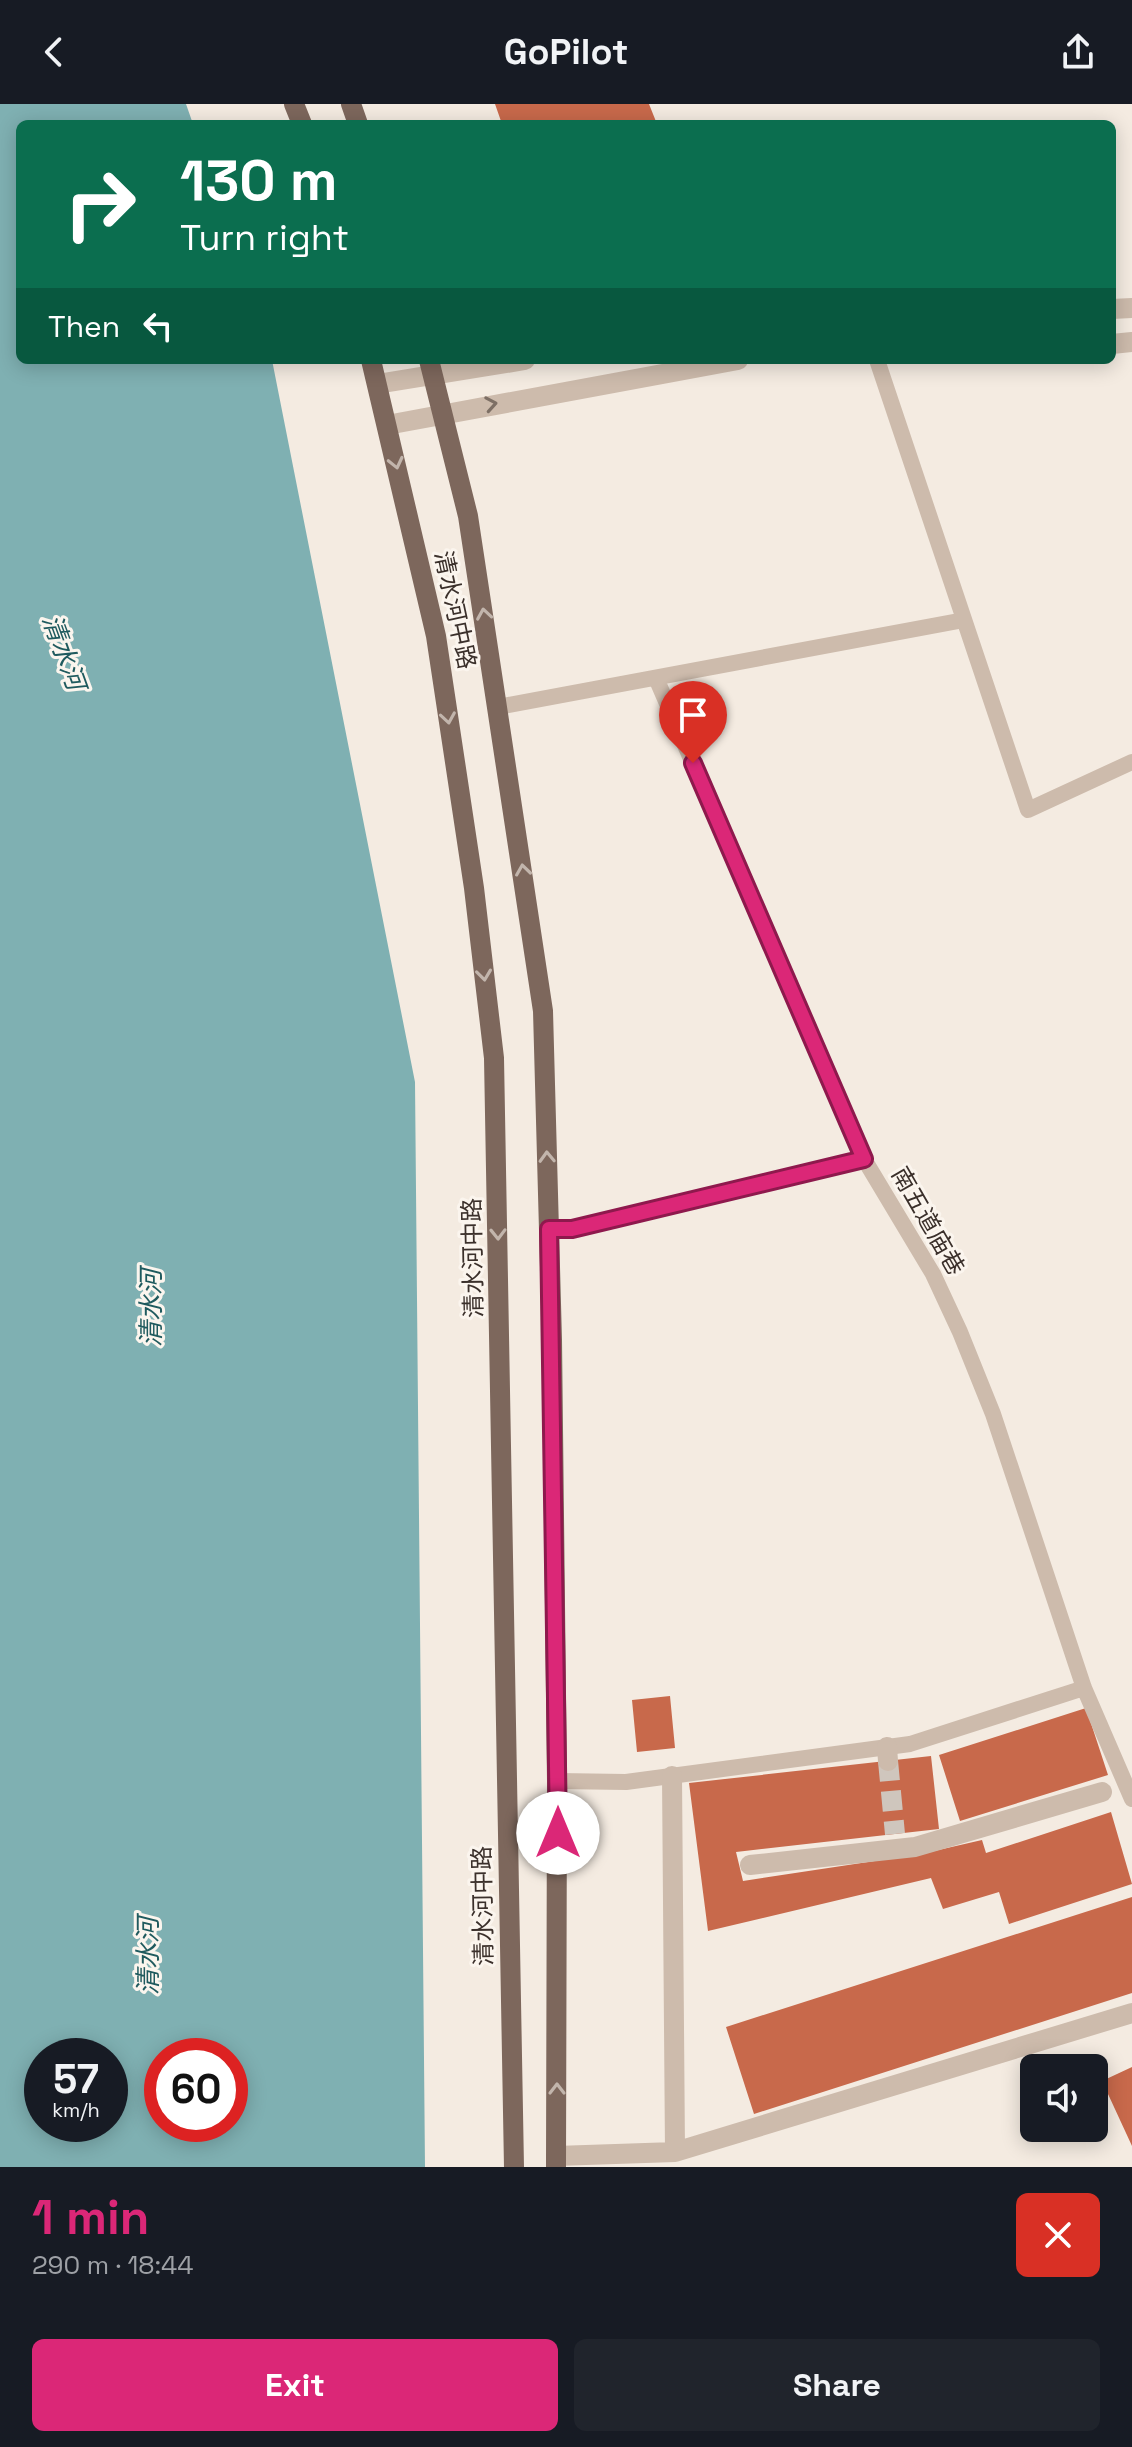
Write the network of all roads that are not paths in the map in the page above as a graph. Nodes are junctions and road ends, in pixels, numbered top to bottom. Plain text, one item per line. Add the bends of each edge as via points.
1 (372, 364) edge
2 (478, 364) edge
3 (716, 364) edge
4 (878, 364) edge
5 (431, 368) edge
6 (377, 384) junction
7 (442, 413) junction
8 (387, 425) junction
9 (964, 620) junction
10 (656, 678) junction
11 (498, 707) junction
12 (1132, 762) edge
13 (864, 1159) junction
14 (549, 1229) junction
15 (1084, 1688) junction
16 (672, 1776) junction
17 (557, 1781) junction
18 (1102, 1792) dead end
19 (1132, 1799) edge
20 (750, 1865) dead end
21 (1132, 2013) edge
22 (675, 2152) junction
23 (556, 2162) edge
24 (514, 2167) edge

1 - 6 main road, 清水河中路
2 - 5 street
7 -> 3 street
4 - 9 lane
5 - 6 street
5 - 7 main road, 清水河中路
6 - 8 main road, 清水河中路
7 - 8 street
11 -> 7 main road, 清水河中路 via 468,516
8 -> 24 main road, 清水河中路 via 436,636 494,1058
9 - 10 lane
9 - 12 lane via 1028,810
10 - 11 lane
10 - 13 lane, 南五道庙巷
14 -> 11 main road, 清水河中路 via 543,1011
13 - 14 lane via 572,1229
13 - 15 lane, 南五道庙巷 via 933,1274 960,1332 993,1414
14 - 17 main road, 清水河中路
15 - 16 lane via 888,1754
15 - 19 lane, 南五道庙巷
16 - 17 lane
16 - 22 street
23 -> 17 main road, 清水河中路
18 - 20 street via 896,1842
21 - 22 street
22 - 23 street

